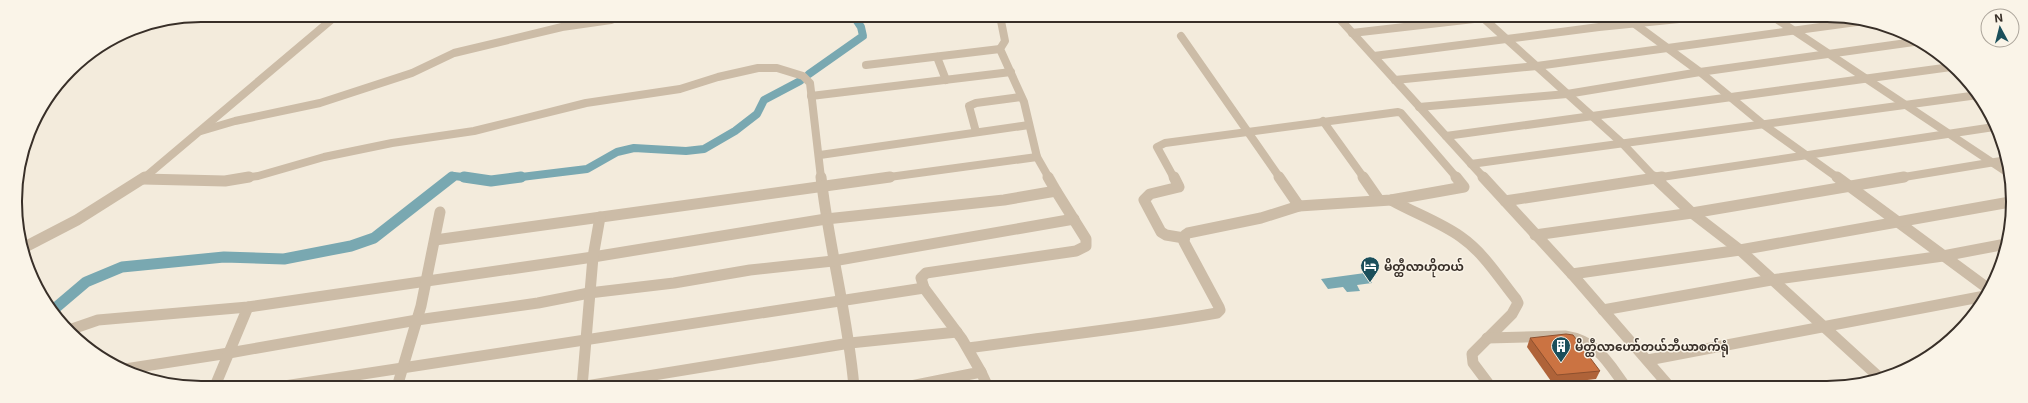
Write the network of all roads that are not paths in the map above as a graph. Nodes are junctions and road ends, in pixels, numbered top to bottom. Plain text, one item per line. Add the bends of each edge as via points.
1 (329, 22) edge
2 (595, 22) edge
3 (1001, 22) edge
4 (1343, 22) edge
5 (1439, 22) edge
6 (1488, 22) edge
7 (1632, 22) edge
8 (1660, 22) edge
9 (1780, 22) edge
10 (1848, 24) edge
11 (1636, 25) junction
12 (1352, 32) junction
13 (1794, 32) junction
14 (1181, 36) dead end
15 (1506, 39) junction
16 (1911, 43) edge
17 (1667, 48) junction
18 (1000, 49) junction
19 (1830, 55) junction
20 (1374, 56) junction
21 (937, 57) junction
22 (866, 64) dead end
23 (1537, 66) junction
24 (1946, 68) edge
25 (1011, 72) junction
26 (1700, 72) junction
27 (946, 80) junction
28 (1395, 80) junction
29 (1866, 80) junction
30 (1567, 94) junction
31 (811, 96) junction
32 (1727, 96) junction
33 (1972, 96) edge
34 (1021, 97) junction
35 (1906, 105) junction
36 (1419, 107) junction
37 (1590, 114) junction
38 (1323, 121) junction
39 (1029, 125) junction
40 (1764, 125) junction
41 (1990, 128) edge
42 (201, 131) junction
43 (1247, 131) junction
44 (976, 132) junction
45 (1950, 134) junction
46 (1446, 136) junction
47 (1623, 144) junction
48 (820, 155) junction
49 (1806, 156) junction
50 (1037, 157) junction
51 (2002, 161) edge
52 (1992, 163) junction
53 (1471, 164) junction
54 (2003, 170) edge
55 (142, 179) junction
56 (1656, 179) junction
57 (823, 186) junction
58 (1850, 186) junction
59 (1056, 191) junction
60 (1379, 200) junction
61 (1391, 200) junction
62 (1505, 201) junction
63 (2006, 203) edge
64 (1299, 206) junction
65 (440, 212) dead end
66 (1692, 213) junction
67 (600, 217) junction
68 (1074, 219) junction
69 (826, 220) junction
70 (1900, 223) junction
71 (1535, 235) junction
72 (1184, 238) junction
73 (435, 240) junction
74 (2001, 245) edge
75 (27, 246) edge
76 (1740, 250) junction
77 (593, 256) junction
78 (1943, 256) junction
79 (833, 261) junction
80 (1572, 274) junction
81 (1771, 280) junction
82 (427, 281) junction
83 (1984, 286) edge
84 (924, 288) junction
85 (589, 292) junction
86 (1978, 297) edge
87 (841, 299) junction
88 (248, 307) junction
89 (1603, 310) junction
90 (417, 320) junction
91 (1823, 327) junction
92 (75, 328) edge
93 (957, 332) junction
94 (1487, 338) junction
95 (585, 341) junction
96 (850, 342) junction
97 (968, 348) junction
98 (229, 353) junction
99 (1648, 360) junction
100 (134, 368) edge
101 (400, 368) junction
102 (981, 372) junction
103 (1876, 374) edge
104 (217, 381) edge
105 (312, 381) edge
106 (398, 381) edge
107 (582, 381) edge
108 (617, 381) edge
109 (853, 381) edge
110 (936, 381) edge
111 (985, 381) edge
112 (1486, 381) edge
113 (1621, 381) edge
114 (1664, 381) edge

1 - 42 street
2 - 42 street via 562,26 454,53 412,72 320,103
3 - 18 street via 1005,41
4 - 12 street
5 - 12 street
6 - 15 street
7 - 11 street
8 - 11 street
9 - 13 street
10 - 13 street
11 - 15 street
11 - 17 street
12 - 20 street
13 - 17 street
13 - 19 street
14 - 43 street
15 - 20 street
15 - 23 street
16 - 19 street
17 - 23 street
17 - 26 street
18 - 21 street
18 - 25 street
19 - 26 street
19 - 29 street
20 - 28 street
21 - 22 street
21 - 27 street
23 - 28 street
23 - 30 street
24 - 29 street
25 - 27 street
25 - 34 street
26 - 30 street
26 - 32 street
27 - 31 street
28 - 36 street
29 - 32 street
29 - 35 street
30 - 36 street
30 - 37 street
31 - 48 street
31 - 55 street via 810,82 803,76 777,68 758,68 680,89 586,103 474,131 392,143 324,157 258,176 225,181
32 - 37 street
32 - 40 street
33 - 35 street
34 - 39 street
34 - 44 street via 969,106
35 - 40 street
35 - 45 street
36 - 46 street
37 - 46 street
37 - 47 street
38 - 43 street
38 - 60 street
38 - 61 street via 1402,113 1464,187
39 - 44 street
39 - 50 street
40 - 47 street
40 - 49 street
41 - 45 street
42 - 55 street
43 - 64 street
43 - 72 street via 1165,143 1157,147 1179,187 1150,194 1144,200 1161,232
44 - 48 street
45 - 49 street
45 - 52 street
46 - 53 street
47 - 53 street
47 - 56 street
48 - 57 street
49 - 56 street
49 - 58 street
50 - 57 street
50 - 59 street
51 - 52 street
52 - 54 street
52 - 58 street
53 - 62 street
55 - 75 street via 77,220
56 - 62 street
56 - 66 street
57 - 67 street
57 - 69 street
58 - 66 street
58 - 70 street
59 - 68 street
59 - 69 street via 1004,200
60 - 61 street
60 - 64 street
61 - 94 street via 1470,244 1516,299 1516,311
62 - 71 street
63 - 70 street
64 - 72 street via 1261,218 1188,233
65 - 73 street
66 - 71 street
66 - 76 street
67 - 73 street
67 - 77 street
68 - 79 street
68 - 84 street via 1086,239 1086,246 1076,251 926,273 921,278
69 - 77 street
69 - 79 street
70 - 76 street
70 - 78 street
71 - 80 street
72 - 97 street via 1219,307 1217,313 1149,325
73 - 82 street
74 - 78 street
76 - 80 street
76 - 81 street
77 - 82 street
77 - 85 street
78 - 81 street
78 - 83 street
79 - 85 street via 750,270 674,284
79 - 87 street
80 - 89 street
81 - 89 street
81 - 91 street
82 - 88 street
82 - 90 street
84 - 87 street
84 - 93 street
85 - 90 street
85 - 95 street
86 - 91 street
87 - 95 street
87 - 96 street
88 - 92 street via 98,320
88 - 98 street
89 - 99 street
90 - 98 street
90 - 101 street
91 - 99 street
91 - 103 street
93 - 96 street
93 - 97 street
94 - 112 street via 1472,354 1473,363
94 - 113 street via 1575,336 1595,346
95 - 101 street
95 - 107 street
96 - 108 street
96 - 109 street
97 - 102 street
98 - 100 street
98 - 104 street
99 - 114 street
101 - 105 street
101 - 106 street
102 - 110 street
102 - 111 street

